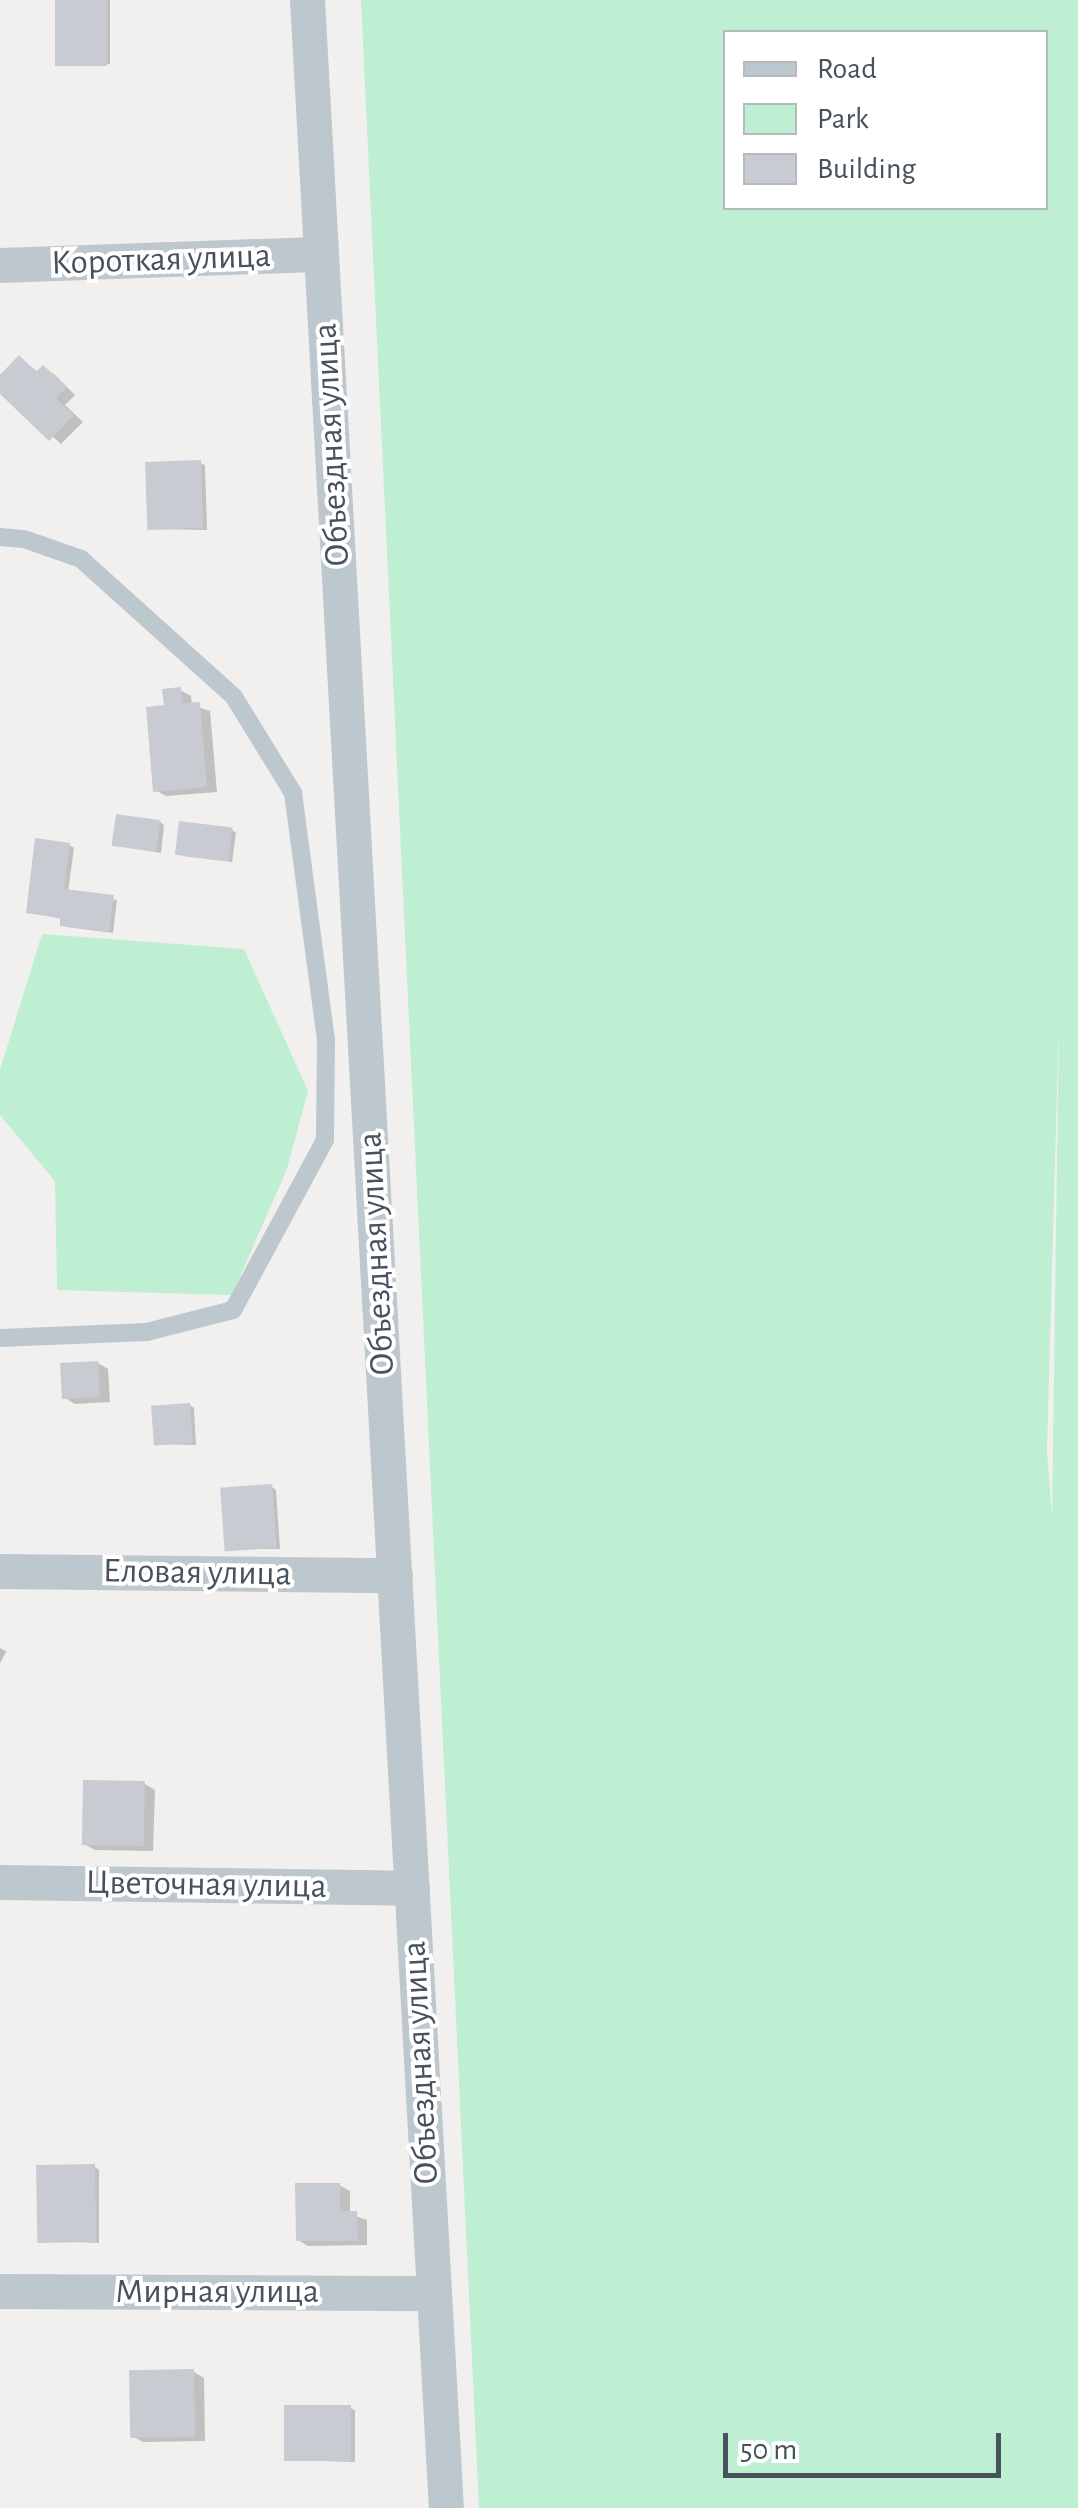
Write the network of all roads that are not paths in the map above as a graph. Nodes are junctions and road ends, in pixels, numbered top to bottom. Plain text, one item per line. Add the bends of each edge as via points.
1 (307, 0) edge
2 (321, 254) junction
3 (0, 266) edge
4 (0, 537) edge
5 (0, 1338) edge
6 (0, 1571) edge
7 (395, 1575) junction
8 (0, 1882) edge
9 (412, 1888) junction
10 (0, 2291) edge
11 (434, 2293) junction
12 (446, 2508) edge

1 - 2 street, Объездная улица
2 - 3 street, Короткая улица
2 - 7 street, Объездная улица
4 - 5 lane via 81,559 234,698 294,793 326,1040 325,1140 233,1310 147,1332
6 - 7 street, Еловая улица
7 - 9 street, Объездная улица
8 - 9 street, Цветочная улица
9 - 11 street, Объездная улица
10 - 11 street, Мирная улица
11 - 12 street, Объездная улица

